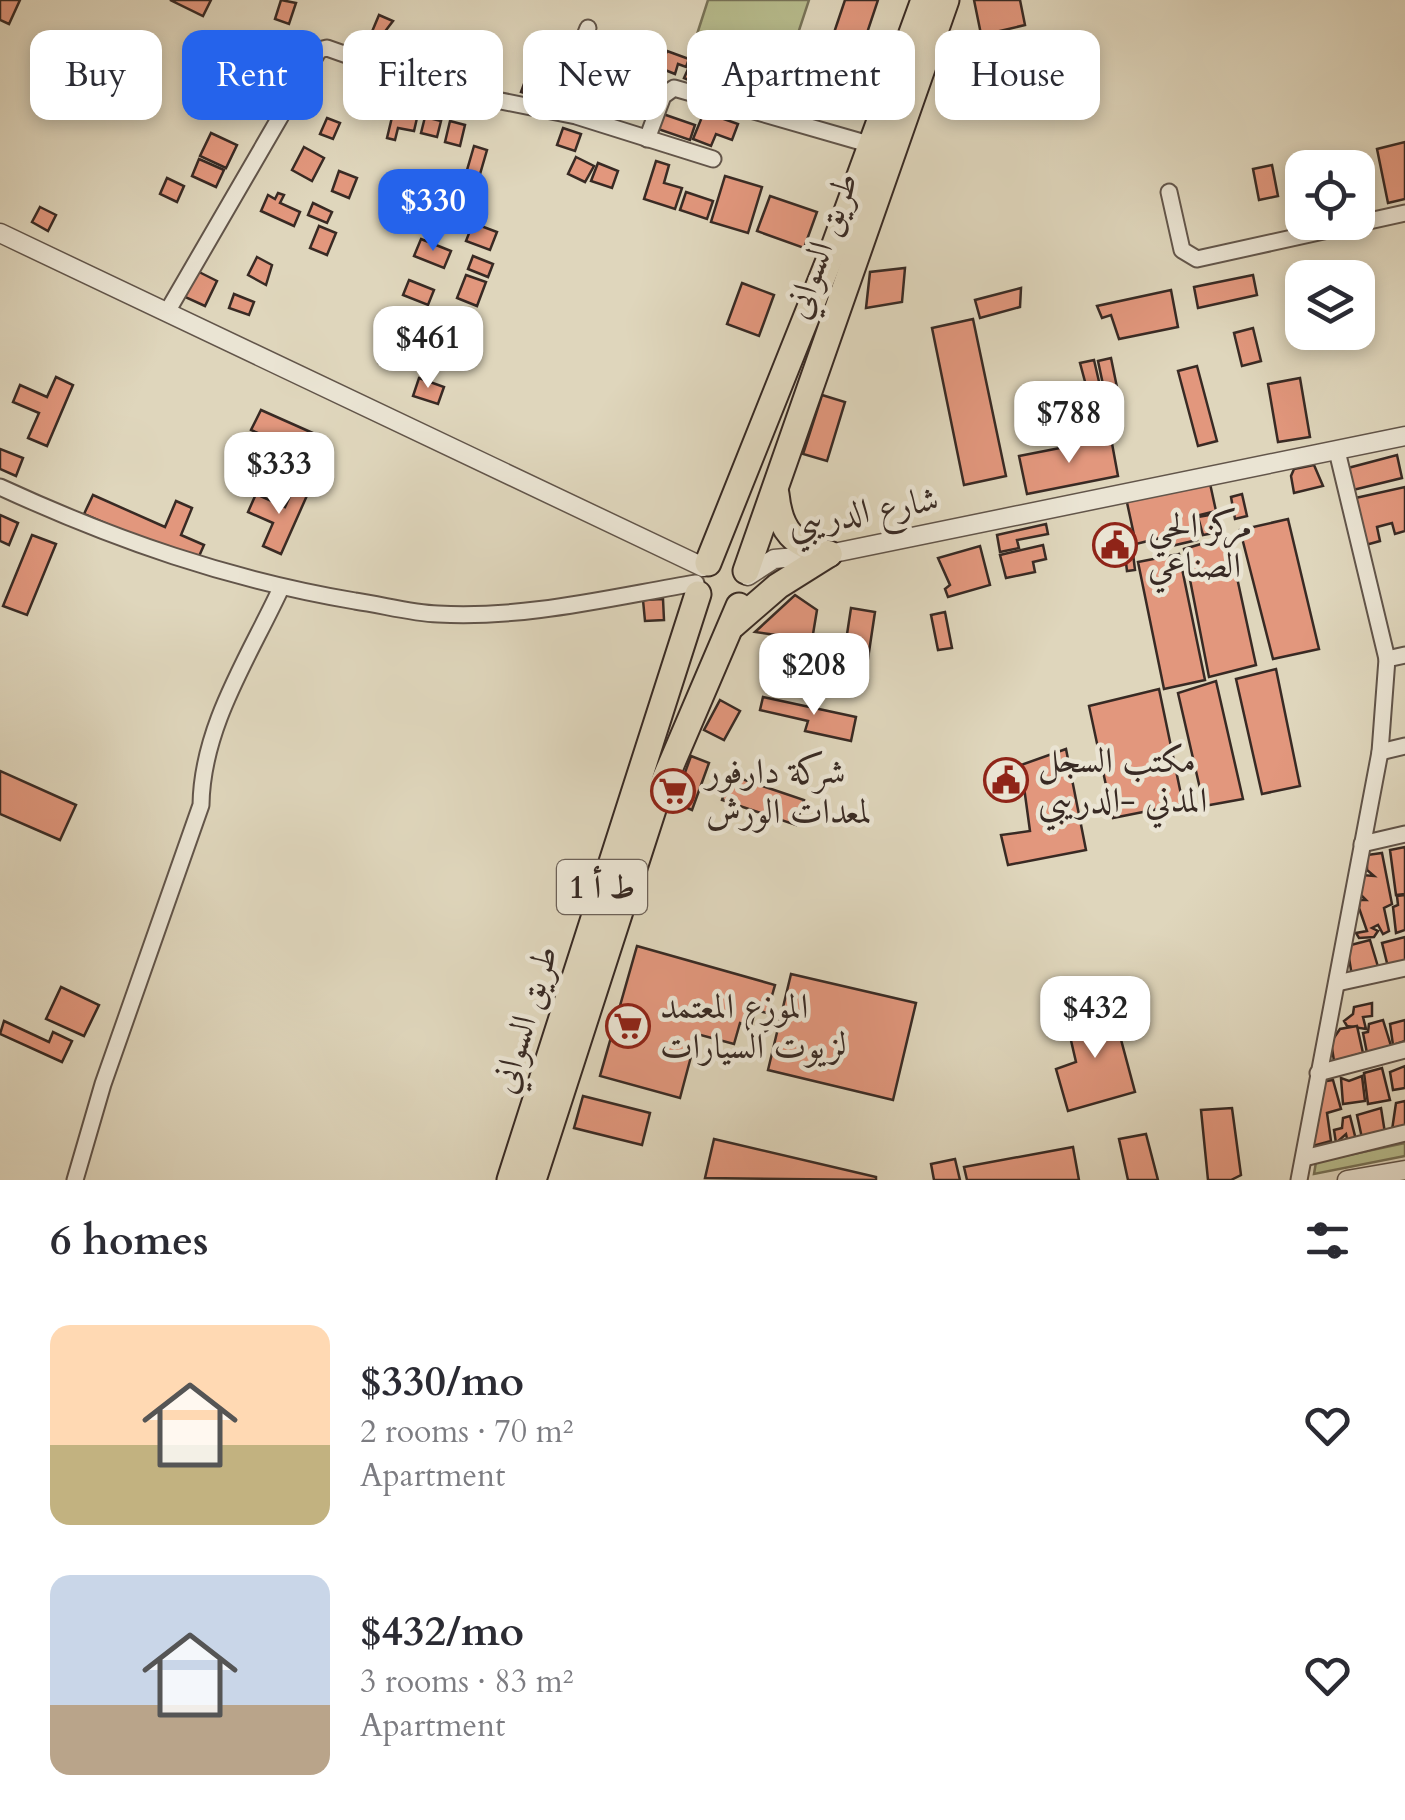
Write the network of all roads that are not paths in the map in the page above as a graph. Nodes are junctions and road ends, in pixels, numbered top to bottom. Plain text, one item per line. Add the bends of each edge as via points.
1 (924, 0) edge
2 (946, 0) edge
3 (523, 105) edge
4 (583, 120) edge
5 (647, 139) junction
6 (872, 145) junction
7 (713, 159) dead end
8 (1169, 192) dead end
9 (1405, 213) edge
10 (0, 234) edge
11 (167, 312) junction
12 (1405, 436) edge
13 (1338, 451) junction
14 (0, 487) edge
15 (776, 489) junction
16 (829, 554) junction
17 (747, 574) junction
18 (701, 577) junction
19 (281, 588) junction
20 (734, 617) junction
21 (1405, 655) edge
22 (1387, 659) junction
23 (1405, 746) edge
24 (1380, 752) junction
25 (1405, 834) edge
26 (1362, 844) junction
27 (1405, 968) edge
28 (1337, 984) junction
29 (1405, 1050) edge
30 (1318, 1073) junction
31 (1405, 1133) edge
32 (1304, 1158) junction
33 (1405, 1170) edge
34 (75, 1180) edge
35 (510, 1180) edge
36 (533, 1180) edge
37 (1298, 1180) edge
38 (1348, 1180) edge

1 - 6 highway, طريق السواني / ط أ 1
2 - 15 highway, طريق السواني
3 - 11 street via 446,90 319,50
4 - 5 street
5 - 6 street via 663,96 674,88
5 - 7 street
6 - 18 highway, طريق السواني / ط أ 1
8 - 9 street via 1182,250 1197,259
10 - 11 street
11 - 18 street
12 - 13 street, شارع الدريبي
13 - 16 street, شارع الدريبي
13 - 22 street
14 - 19 street via 91,529
15 - 16 highway via 787,534
15 - 17 highway, طريق السواني
16 - 17 street, شارع الدريبي via 774,559
16 - 20 highway
17 - 18 highway via 726,558
17 - 20 highway via 748,593
18 - 19 street via 528,611 437,614
18 - 20 highway via 716,610
18 - 35 highway, طريق السواني / ط أ 1
19 - 34 street via 226,699 201,770 201,805
20 - 36 highway, طريق السواني / ط أ 1 via 656,800
21 - 22 street
22 - 24 street
23 - 24 street
24 - 26 street
25 - 26 street
26 - 28 street
27 - 28 street
28 - 30 street
29 - 30 street
30 - 32 street
31 - 32 street
32 - 37 street
33 - 38 street

